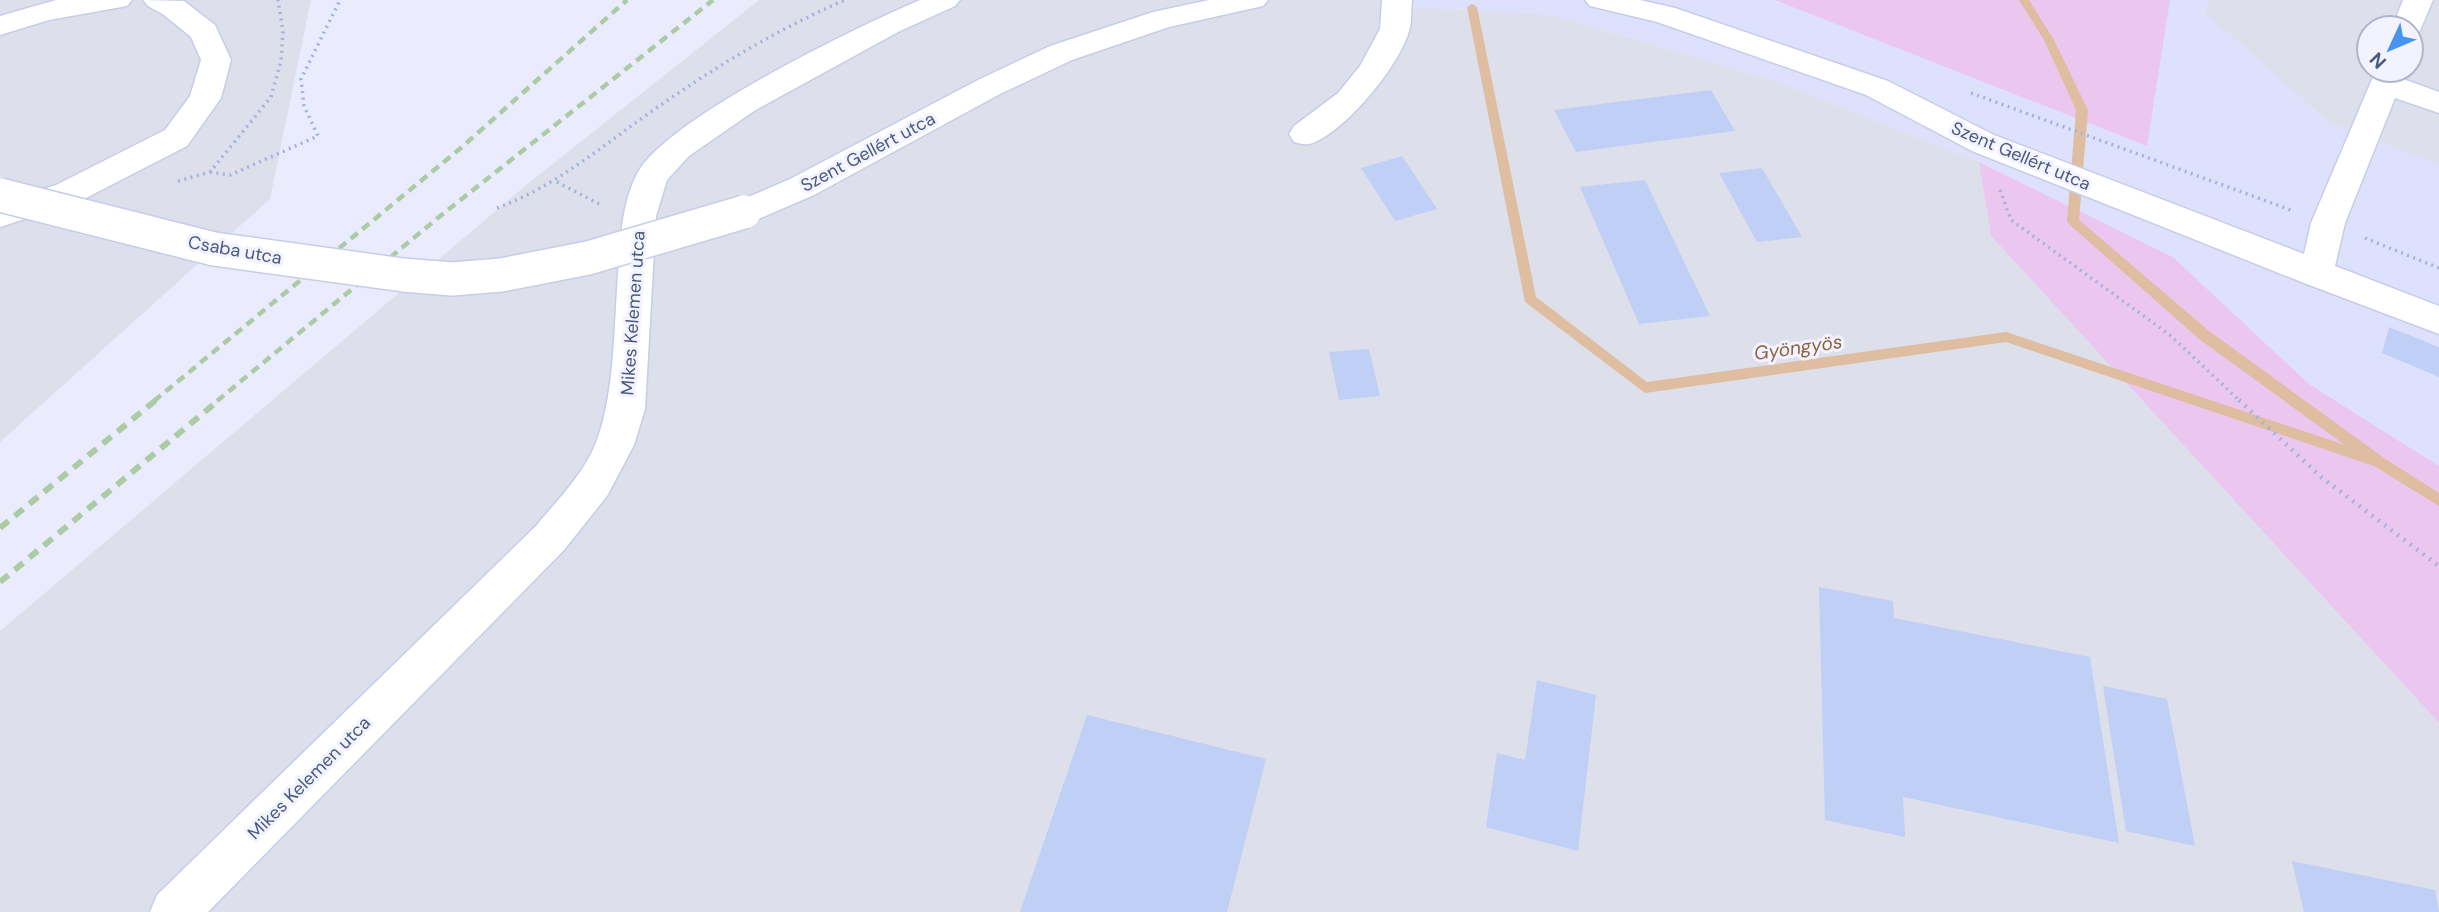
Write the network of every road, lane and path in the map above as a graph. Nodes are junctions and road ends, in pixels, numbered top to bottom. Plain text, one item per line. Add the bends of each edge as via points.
1 (117, 0) edge
2 (158, 0) edge
3 (340, 0) edge
4 (845, 0) edge
5 (945, 0) edge
6 (1253, 0) edge
7 (1396, 0) edge
8 (1600, 0) edge
9 (0, 26) edge
10 (2385, 84) edge
11 (2402, 84) edge
12 (2439, 103) edge
13 (2062, 127) dead end
14 (1305, 134) dead end
15 (1983, 143) junction
16 (209, 173) dead end
17 (557, 182) junction
18 (0, 195) edge
19 (599, 205) dead end
20 (497, 208) dead end
21 (0, 215) edge
22 (2328, 223) junction
23 (2439, 268) edge
24 (2316, 274) junction
25 (474, 278) joint
26 (2439, 320) edge
27 (2439, 566) edge
28 (174, 912) edge

1 - 9 street via 44,11
2 - 21 street via 204,32 216,60 205,98 176,138 68,193
3 - 16 path via 301,79 304,106 318,136 230,175
4 - 17 path via 692,84
5 - 28 street, Mikes Kelemen utca via 887,25 743,104 678,148 652,176 639,216 626,409 615,445 593,485 550,538
6 - 25 street, Szent Gellért utca, bridge via 1163,19 1061,53 802,187 744,212 588,258
7 - 14 street via 1395,29 1373,71 1349,100
8 - 15 street, Szent Gellért utca via 1665,15 1864,84
10 - 22 street
11 - 12 street
13 - 22 path
15 - 24 street, Szent Gellért utca
15 - 27 path via 2011,220 2170,335 2321,477
17 - 19 path
17 - 20 path
18 - 25 street, Csaba utca, bridge via 214,249 429,279
22 - 23 path
22 - 24 street
24 - 26 street, Szent Gellért utca

